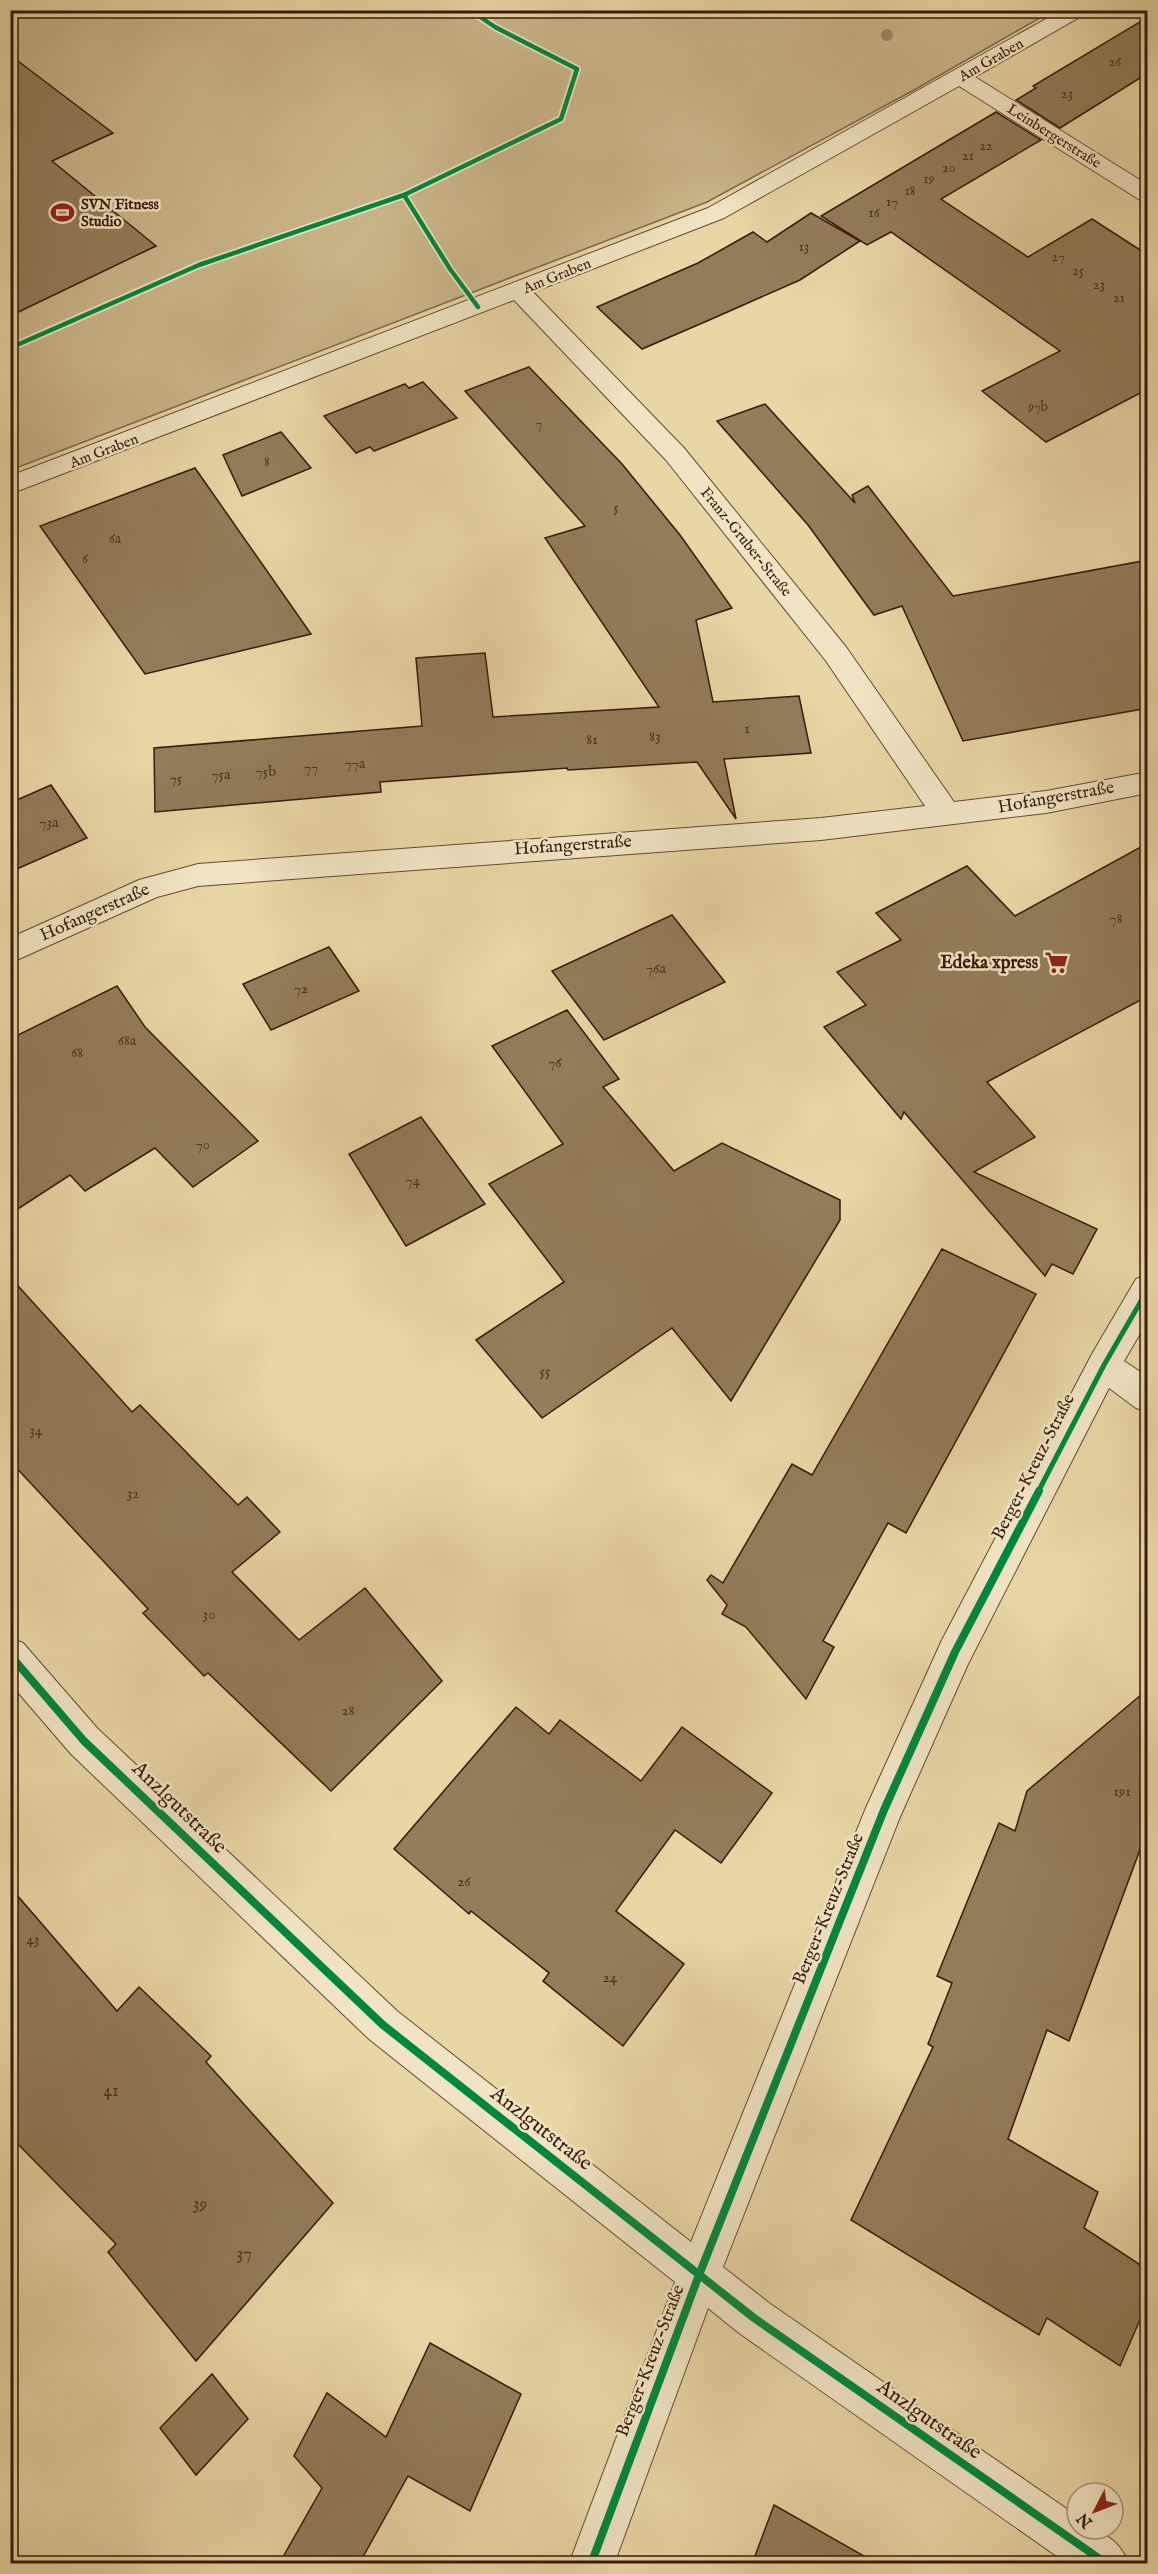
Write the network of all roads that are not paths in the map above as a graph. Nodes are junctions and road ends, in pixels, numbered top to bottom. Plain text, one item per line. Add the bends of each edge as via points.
1 (1078, 10) edge
2 (960, 77) junction
3 (1148, 195) edge
4 (519, 291) junction
5 (10, 486) edge
6 (1148, 782) edge
7 (947, 815) junction
8 (10, 951) edge
9 (1148, 1289) edge
10 (1104, 1365) junction
11 (1148, 1397) edge
12 (10, 1655) edge
13 (699, 2275) junction
14 (591, 2564) edge
15 (1107, 2564) edge

1 - 2 street, Am Graben
2 - 3 street, Leinbergerstraße
2 - 4 street, Am Graben via 716,213
4 - 5 street, Am Graben
4 - 7 street, Franz-Gruber-Straße via 675,454 836,654
6 - 7 street, Hofangerstraße via 1046,802
7 - 8 street, Hofangerstraße via 821,829 198,875 149,888
9 - 10 street, Berger-Kreuz-Straße
10 - 11 street
10 - 13 street, Berger-Kreuz-Straße via 955,1652 889,1800
12 - 13 street, Anzlgutstraße via 84,1741 383,2025
13 - 14 street, Berger-Kreuz-Straße
13 - 15 street, Anzlgutstraße via 754,2318

